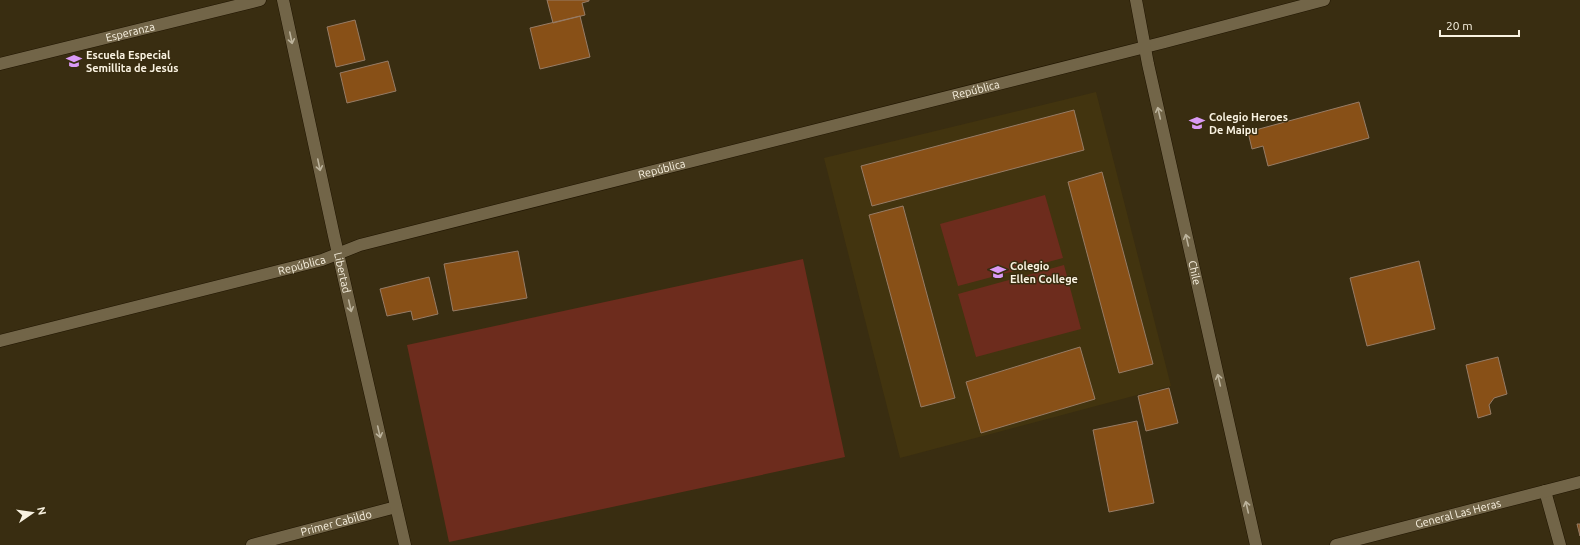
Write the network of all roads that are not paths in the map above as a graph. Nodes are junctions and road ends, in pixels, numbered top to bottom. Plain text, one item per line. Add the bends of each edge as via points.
1 (260, 0) edge
2 (283, 0) edge
3 (1136, 0) edge
4 (1324, 0) edge
5 (1145, 47) junction
6 (0, 64) edge
7 (338, 254) junction
8 (0, 342) edge
9 (1580, 482) edge
10 (1545, 491) junction
11 (396, 507) junction
12 (252, 545) edge
13 (405, 545) edge
14 (1256, 545) edge
15 (1336, 545) edge
16 (1560, 545) edge

1 - 6 street, Esperanza
2 -> 7 street, Libertad
3 - 5 street, Chile
4 - 5 street, República
5 - 7 street, República via 368,243
14 -> 5 street, Chile
7 - 8 street, República
7 -> 11 street, Libertad
9 - 10 street, General Las Heras
10 - 15 street, General Las Heras
10 - 16 street
11 - 12 street, Primer Cabildo
11 - 13 street, Libertad

